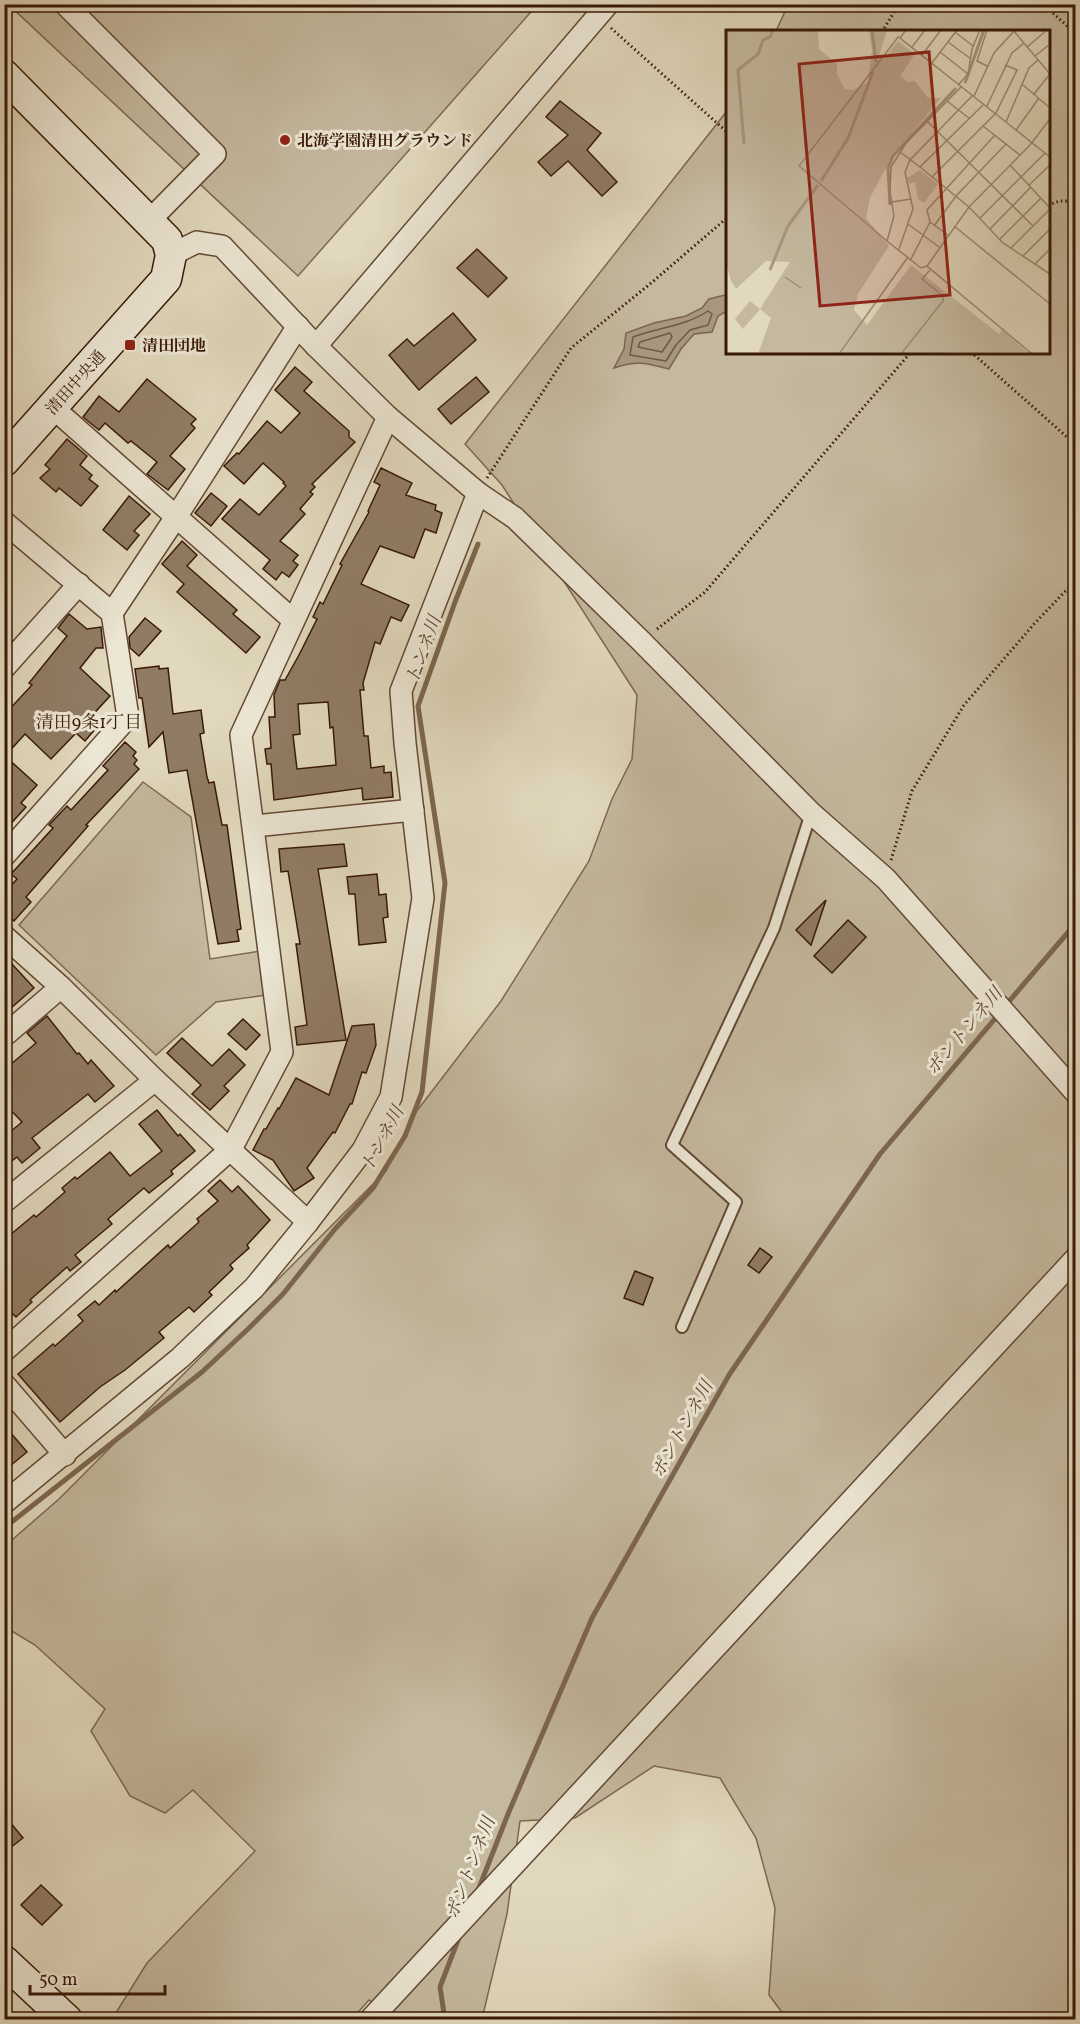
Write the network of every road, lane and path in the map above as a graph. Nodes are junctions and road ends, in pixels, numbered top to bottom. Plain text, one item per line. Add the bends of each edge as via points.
1 (65, 4) edge
2 (899, 4) edge
3 (1043, 4) edge
4 (603, 10) edge
5 (883, 30) edge
6 (1076, 34) edge
7 (4, 75) edge
8 (726, 131) edge
9 (1076, 201) edge
10 (1050, 204) edge
11 (726, 219) edge
12 (162, 239) junction
13 (298, 326) junction
14 (316, 346) junction
15 (909, 354) edge
16 (973, 354) edge
17 (52, 407) junction
18 (388, 417) junction
19 (1076, 445) edge
20 (4, 461) edge
21 (478, 493) junction
22 (176, 517) junction
23 (4, 522) edge
24 (1076, 580) edge
25 (79, 584) junction
26 (112, 613) junction
27 (293, 620) junction
28 (641, 641) junction
29 (4, 668) edge
30 (413, 810) junction
31 (811, 813) junction
32 (254, 826) junction
33 (4, 856) edge
34 (886, 879) junction
35 (4, 936) edge
36 (61, 987) junction
37 (4, 1035) edge
38 (155, 1080) junction
39 (1076, 1093) edge
40 (231, 1149) junction
41 (4, 1202) edge
42 (308, 1222) junction
43 (1076, 1258) edge
44 (682, 1327) dead end
45 (4, 1351) edge
46 (4, 1384) edge
47 (65, 1455) junction
48 (4, 1503) edge
49 (4, 1961) edge
50 (56, 2016) edge
51 (370, 2019) edge

1 - 12 street via 215,154
2 - 5 path
3 - 6 path
4 - 8 path
4 - 14 street
7 - 12 street
9 - 10 path
11 - 21 path via 571,348
12 - 13 street via 222,246
12 - 17 street, 清田中央通 via 166,279
13 - 14 street
13 - 22 street
14 - 18 street
15 - 28 path via 705,592
16 - 19 path
17 - 20 street, 清田中央通
17 - 22 street
18 - 21 street
18 - 27 street
21 - 28 street via 515,518
21 - 30 street via 401,691
22 - 26 street
22 - 27 street
23 - 25 street
24 - 34 path via 964,705 912,791
25 - 26 street
25 - 29 street
26 - 33 street via 128,717
27 - 32 street via 241,735
28 - 31 street
30 - 32 street
30 - 42 street via 423,898 391,1097 363,1150
31 - 34 street
31 - 44 lane via 774,928 672,1145 736,1202
32 - 40 street via 282,1052
34 - 39 street
35 - 36 street
36 - 37 street
36 - 38 street
38 - 40 street
38 - 41 street
40 - 42 street
40 - 45 street
42 - 47 street via 254,1288 180,1358
43 - 51 street
46 - 47 street
47 - 48 street
49 - 50 street

